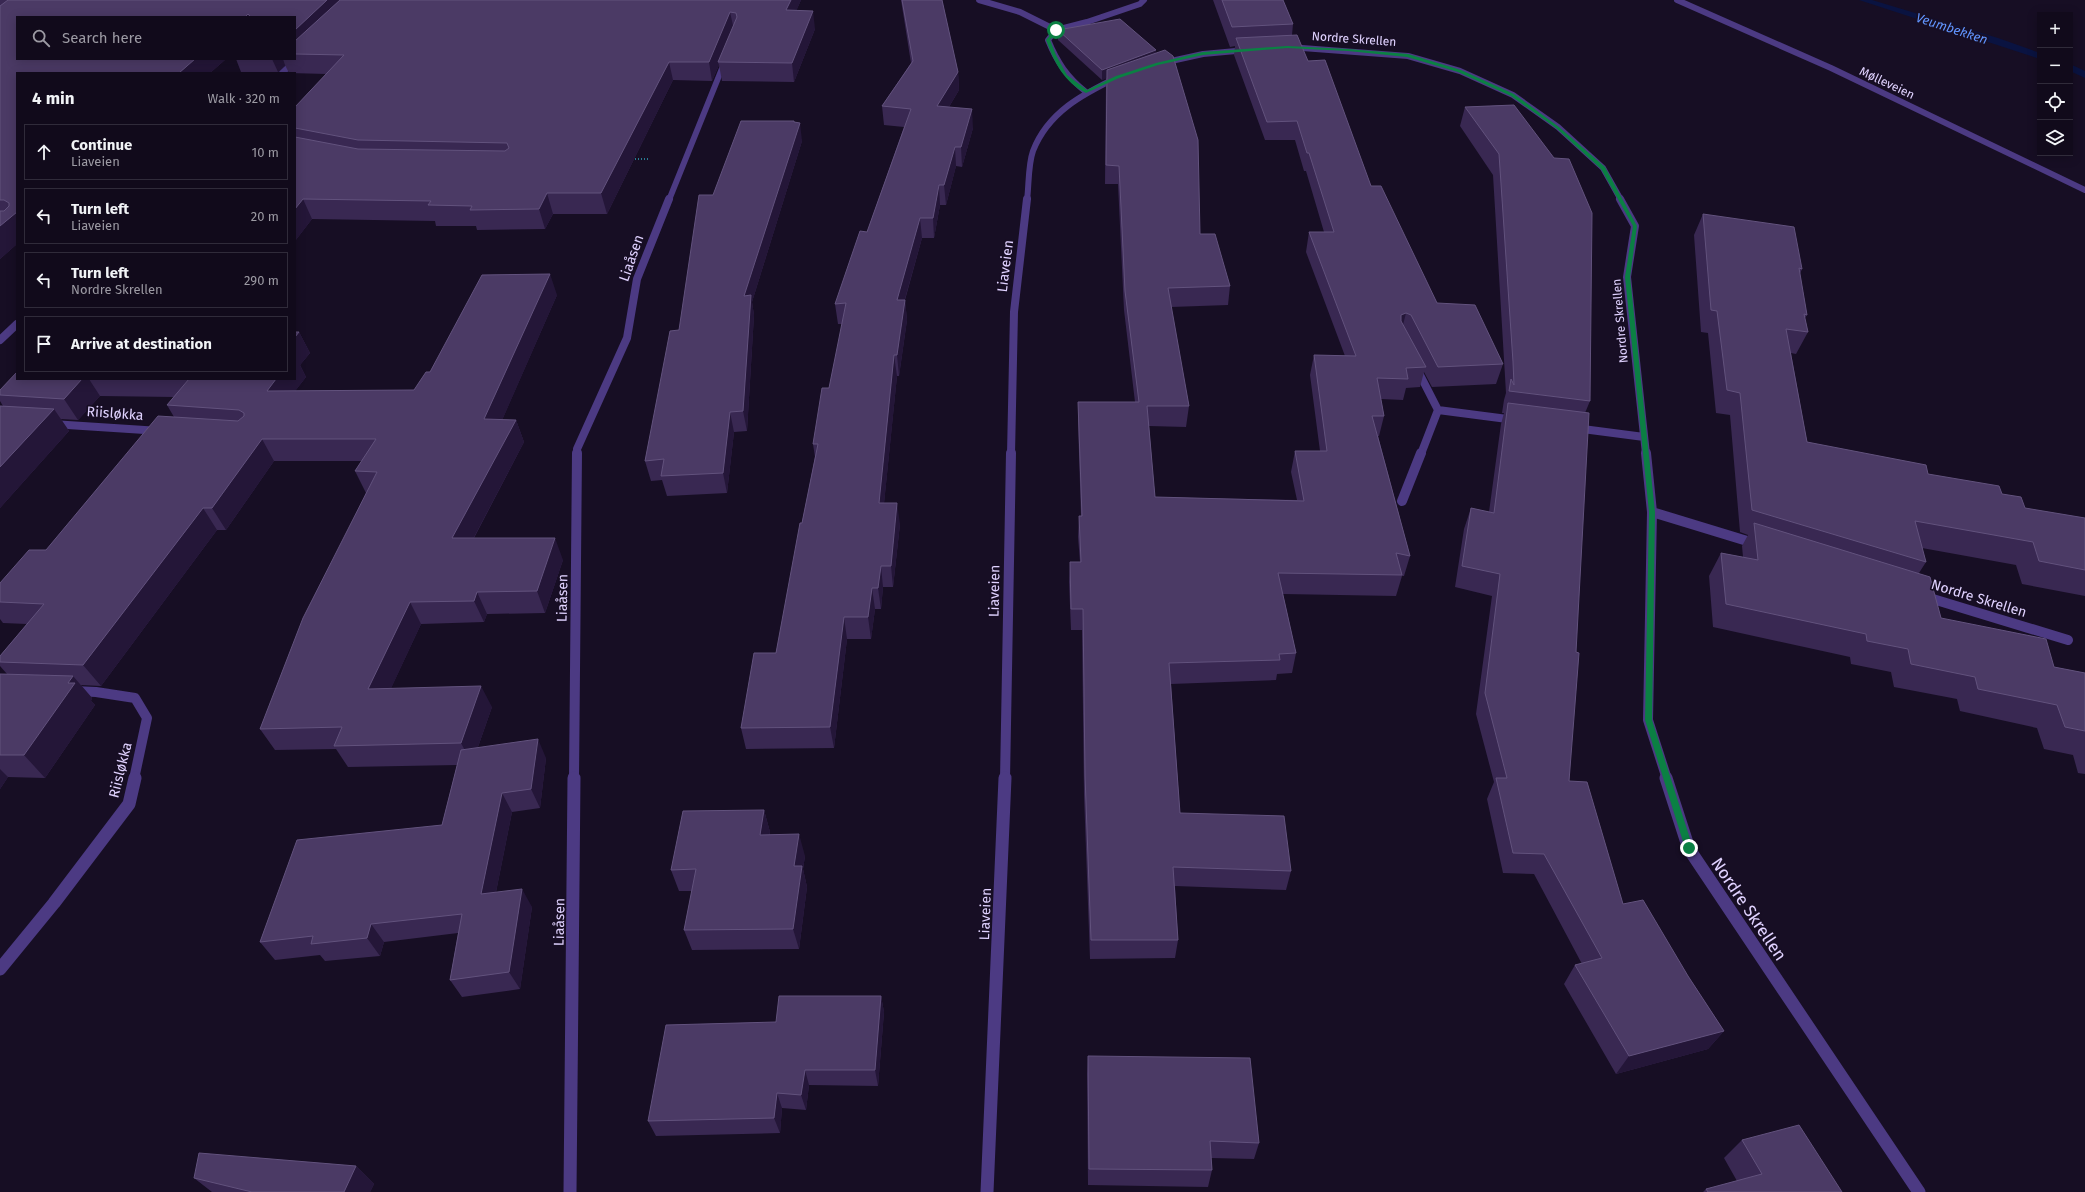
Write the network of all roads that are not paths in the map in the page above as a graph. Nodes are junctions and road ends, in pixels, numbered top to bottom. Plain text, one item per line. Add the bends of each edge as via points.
1 (979, 0) edge
2 (1144, 0) edge
3 (1677, 0) edge
4 (1056, 30) junction
5 (730, 48) edge
6 (1280, 48) edge
7 (1257, 50) edge
8 (299, 57) edge
9 (296, 60) edge
10 (296, 60) edge
11 (1150, 66) edge
12 (283, 72) edge
13 (1124, 75) edge
14 (1086, 92) junction
15 (2085, 190) edge
16 (16, 325) edge
17 (0, 340) edge
18 (1414, 364) edge
19 (1438, 410) junction
20 (1522, 421) edge
21 (39, 423) edge
22 (1568, 427) edge
23 (173, 432) edge
24 (1644, 437) junction
25 (1402, 501) dead end
26 (1652, 512) junction
27 (1766, 547) edge
28 (1917, 594) edge
29 (2068, 640) dead end
30 (59, 691) edge
31 (0, 969) edge
32 (570, 1192) edge
33 (988, 1192) edge
34 (1919, 1192) edge

1 - 4 street via 1020,12
2 - 4 street via 1140,4
3 - 15 street, Mølleveien via 1921,111
4 - 14 street via 1048,40 1054,55 1065,75
5 - 32 street, Liaåsen via 637,279 627,338 577,449
6 - 24 street, Nordre Skrellen via 1348,50 1408,56 1460,71 1513,95 1558,127 1603,168 1635,226 1628,277
7 - 11 street via 1203,54
8 - 10 street
9 - 12 street
13 - 14 street
14 - 33 street, Liaveien via 1048,124 1033,152 1014,312 1004,813
16 - 17 street
18 - 19 street
19 - 20 street
19 - 25 street
21 - 23 street, Riisløkka
22 - 24 street
24 - 26 street, Nordre Skrellen
26 - 27 street
26 - 34 street, Nordre Skrellen via 1648,720 1689,848
28 - 29 street, Nordre Skrellen
30 - 31 street, Riisløkka via 96,692 135,698 147,718 129,804

